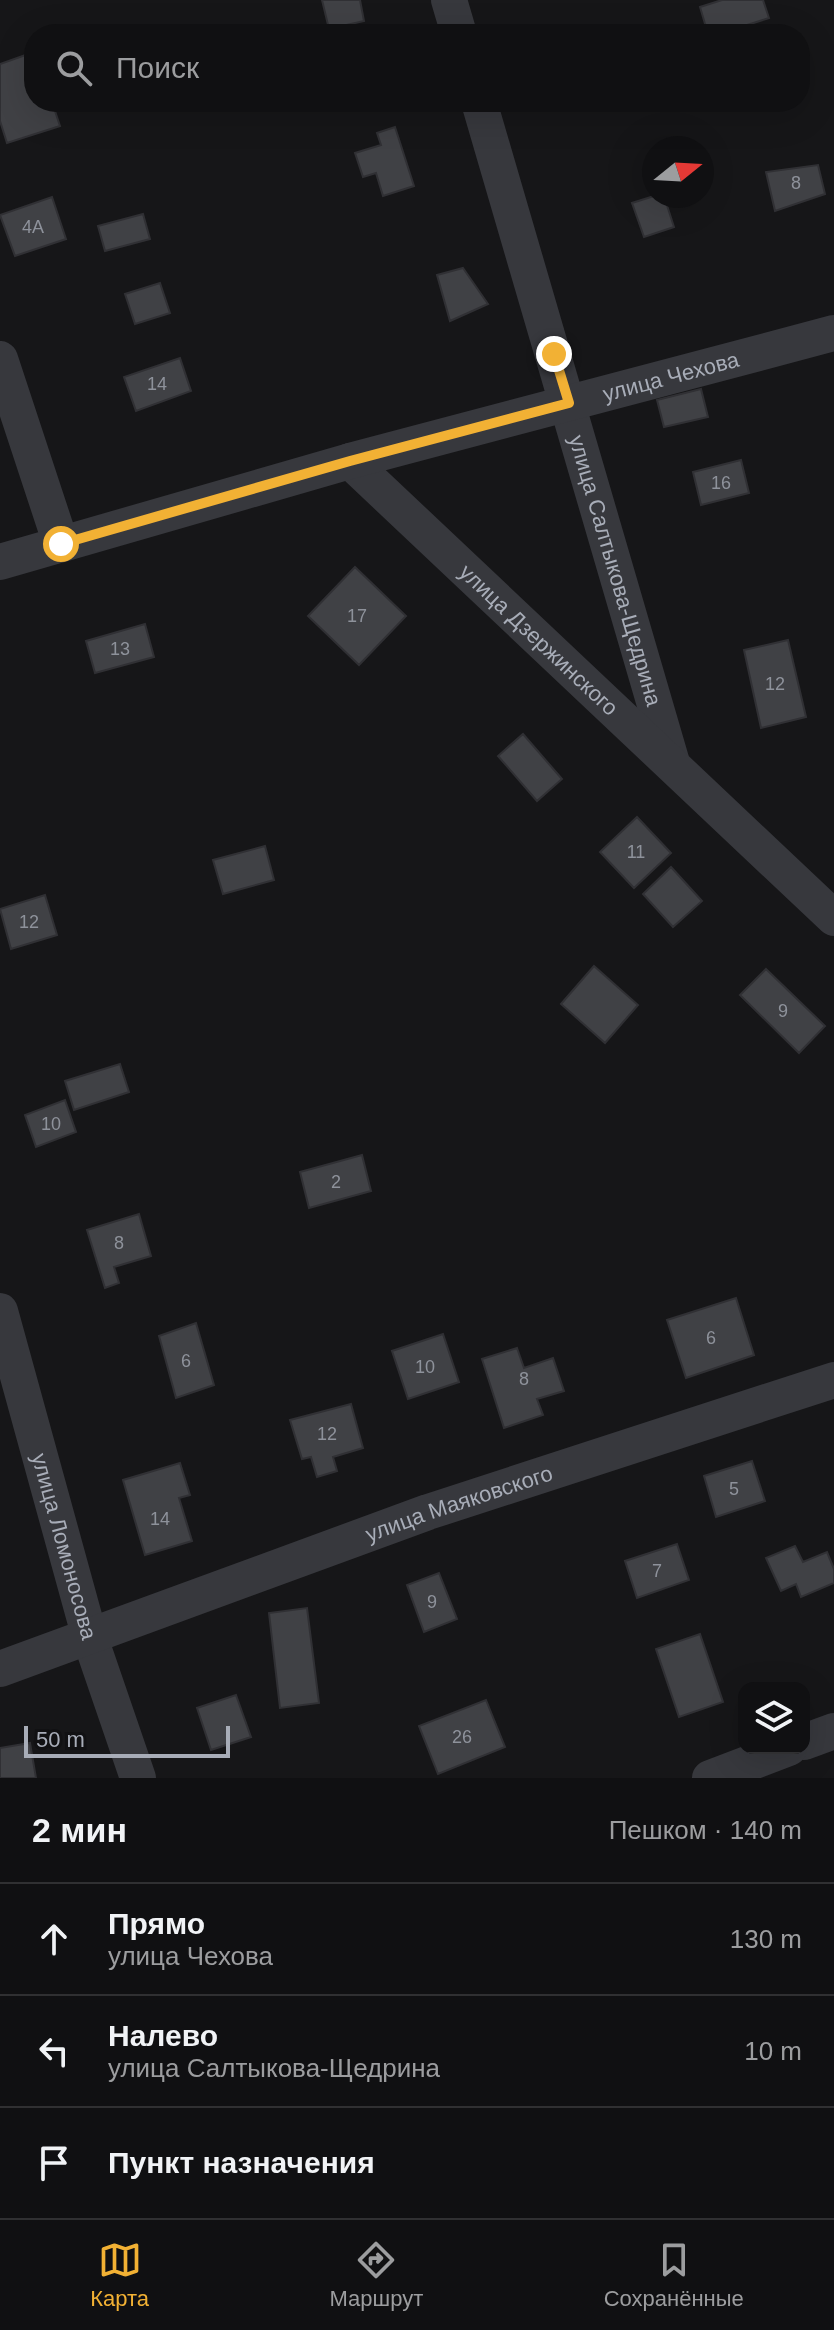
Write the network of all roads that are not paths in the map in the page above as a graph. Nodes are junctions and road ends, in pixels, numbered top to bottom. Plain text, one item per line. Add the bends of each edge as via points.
1 (449, 0) edge
2 (456, 24) edge
3 (482, 112) edge
4 (834, 333) edge
5 (0, 359) edge
6 (569, 403) junction
7 (350, 461) junction
8 (61, 544) junction
9 (0, 562) edge
10 (672, 763) junction
11 (834, 918) edge
12 (0, 1311) edge
13 (834, 1380) edge
14 (90, 1638) junction
15 (0, 1669) edge
16 (834, 1731) edge
17 (810, 1740) edge
18 (773, 1754) edge
19 (138, 1778) edge
20 (710, 1778) edge

1 - 2 street
3 - 6 street, улица Салтыкова-Щедрина
4 - 6 street, улица Чехова
5 - 8 street
6 - 7 street, улица Чехова
6 - 10 street, улица Салтыкова-Щедрина
7 - 8 street, улица Чехова
7 - 10 street, улица Дзержинского
8 - 9 street, улица Чехова
10 - 11 street, улица Дзержинского
12 - 14 street, улица Ломоносова
13 - 14 street, улица Маяковского via 428,1512
14 - 15 street, улица Маяковского
14 - 19 street, улица Ломоносова
16 - 17 street
18 - 20 street

